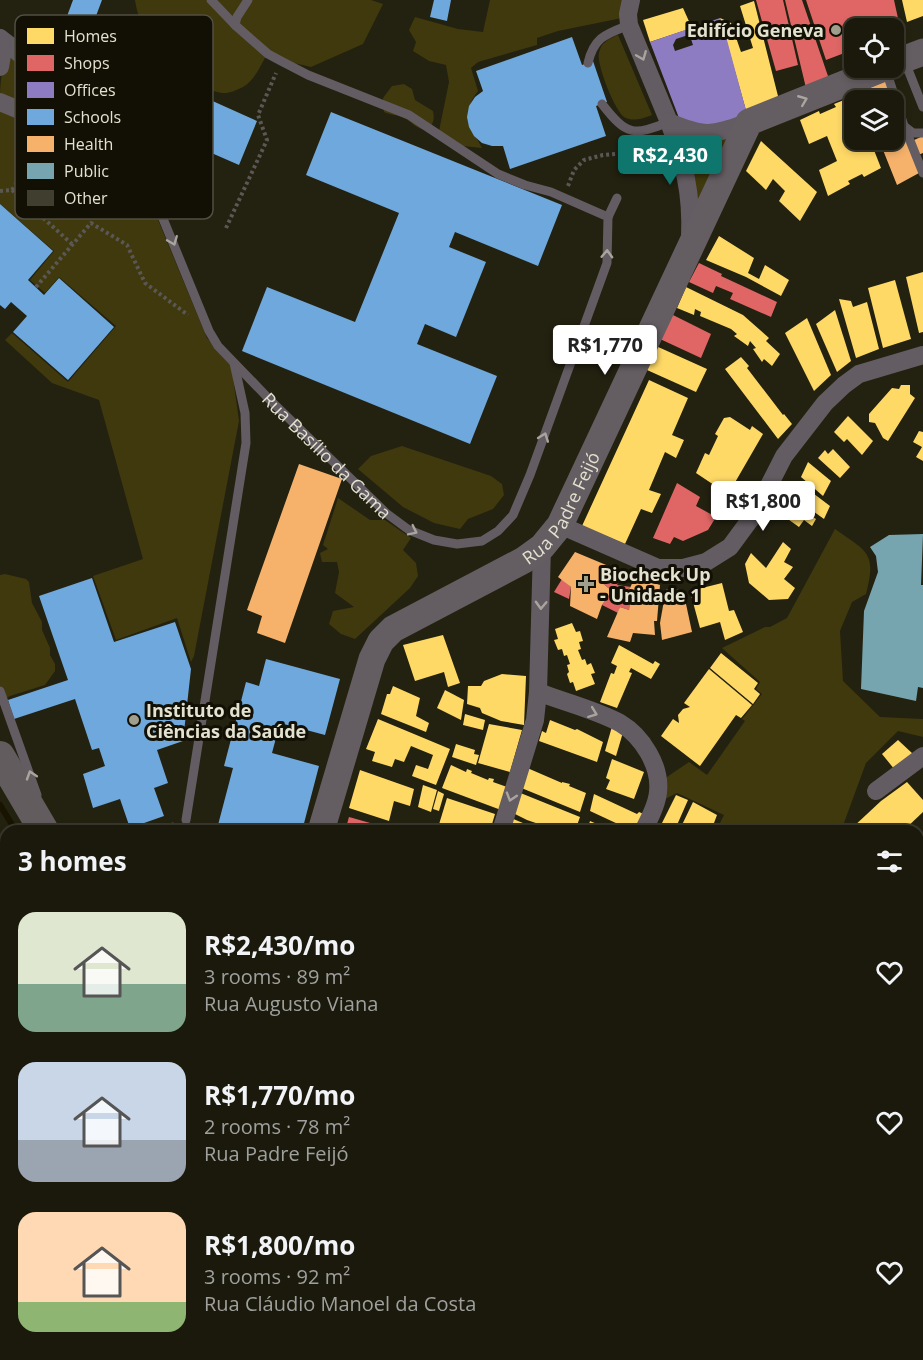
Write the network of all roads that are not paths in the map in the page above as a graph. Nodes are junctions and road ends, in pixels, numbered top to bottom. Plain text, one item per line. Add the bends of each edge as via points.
1 (211, 0) edge
2 (248, 0) edge
3 (631, 0) edge
4 (235, 25) junction
5 (629, 25) junction
6 (0, 38) edge
7 (15, 50) edge
8 (588, 63) dead end
9 (0, 67) edge
10 (904, 73) edge
11 (858, 78) edge
12 (0, 102) edge
13 (602, 104) dead end
14 (923, 107) edge
15 (15, 108) edge
16 (669, 122) junction
17 (749, 122) junction
18 (904, 126) joint
19 (923, 133) edge
20 (923, 173) edge
21 (617, 198) dead end
22 (608, 217) junction
23 (163, 219) edge
24 (690, 247) junction
25 (921, 356) edge
26 (234, 361) junction
27 (560, 525) junction
28 (542, 547) junction
29 (0, 691) edge
30 (538, 692) junction
31 (0, 756) edge
32 (923, 756) edge
33 (876, 791) dead end
34 (186, 820) road end
35 (40, 825) edge
36 (47, 825) edge
37 (323, 825) edge
38 (503, 825) edge
39 (646, 825) edge

1 - 4 lane
2 - 4 lane
3 - 5 street
4 - 22 lane via 280,61 409,115 498,174
5 - 8 lane via 598,40
5 -> 16 street
6 - 7 street, Rua Basílio da Gama
6 - 9 street
10 - 14 lane
17 -> 11 main road
12 - 15 street
13 - 16 lane via 623,127 633,131
16 - 17 street via 714,135
16 - 24 street via 689,189
17 - 24 main road, Rua Padre Feijó
18 - 19 lane via 913,133
18 - 20 lane
21 - 22 lane, Rua Basílio da Gama
26 -> 22 lane, Rua Basílio da Gama via 378,505 409,530 457,544 482,541 513,515 531,475 608,263
23 -> 26 lane, Rua Basílio da Gama via 209,331
24 - 27 main road, Rua Padre Feijó
25 - 27 street via 858,374 825,403 784,456 755,513 730,547 706,562 683,568 658,568
26 - 34 lane via 245,413 246,442
27 - 28 main road, Rua Padre Feijó
28 -> 30 street
28 - 37 main road, Rua Padre Feijó via 508,570 393,629 381,641 372,659
36 -> 29 lane
30 -> 38 street via 535,720
30 -> 39 street via 620,723 636,735 650,755 656,774 658,793
31 - 35 main road
32 - 33 street

